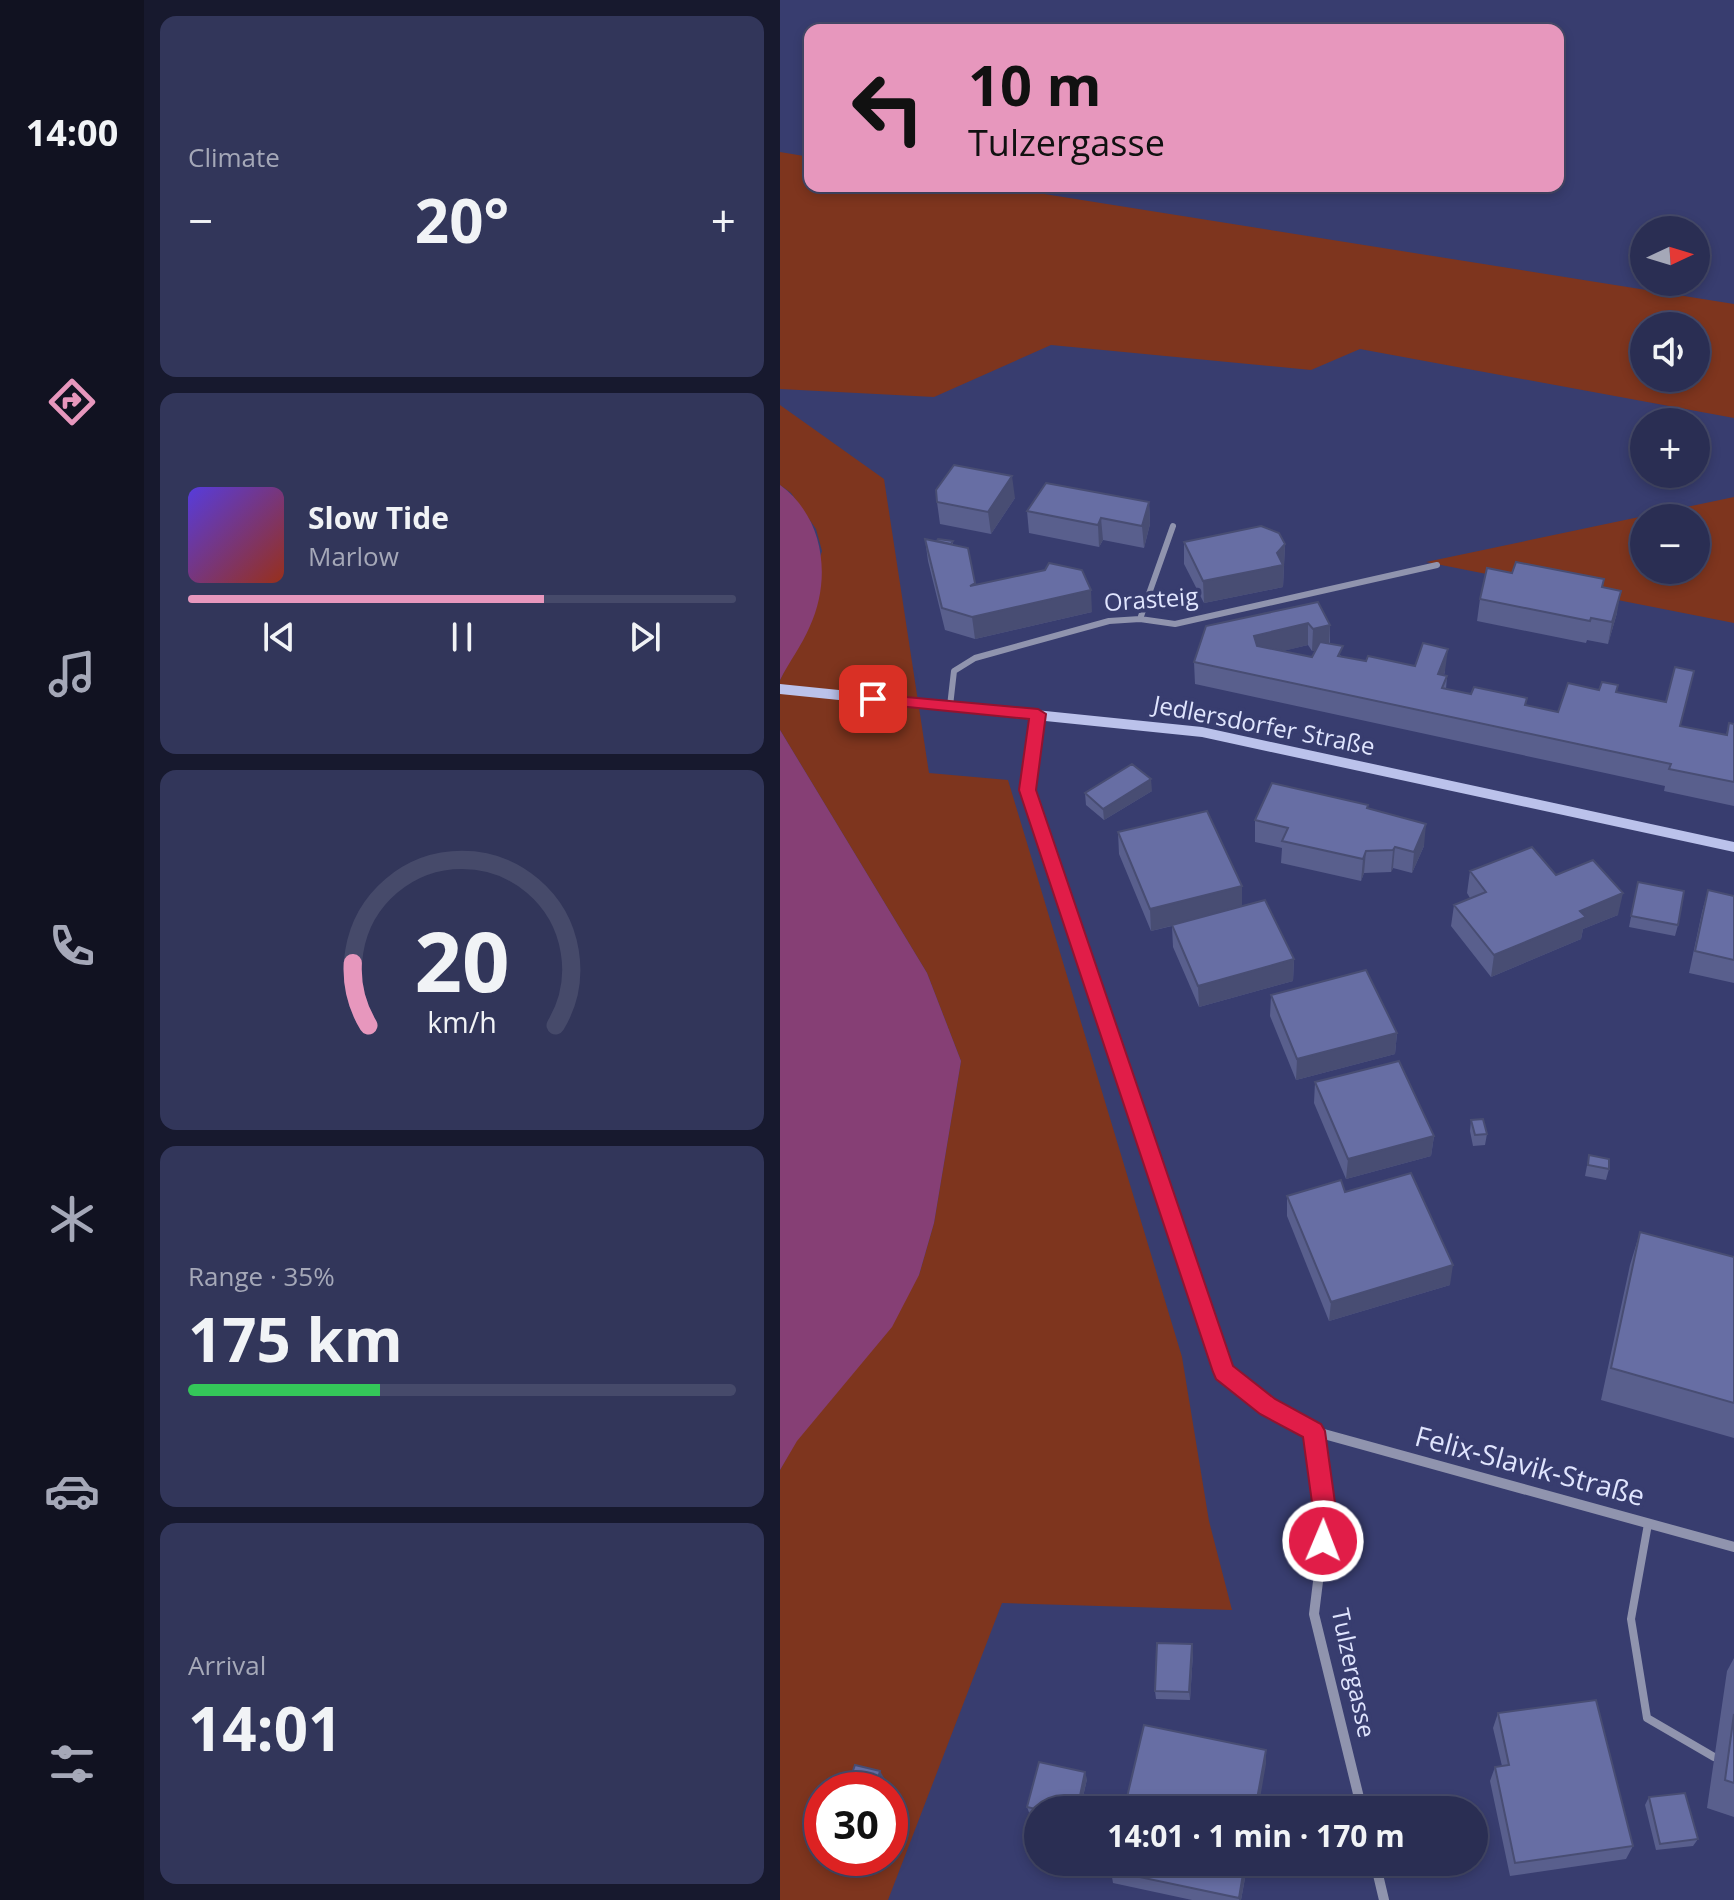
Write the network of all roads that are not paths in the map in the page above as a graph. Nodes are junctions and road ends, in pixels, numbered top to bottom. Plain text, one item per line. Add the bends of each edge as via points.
1 (1173, 526) dead end
2 (1437, 565) dead end
3 (1140, 619) junction
4 (780, 689) edge
5 (950, 706) junction
6 (1038, 714) junction
7 (1734, 847) edge
8 (1313, 1431) junction
9 (1648, 1524) junction
10 (1734, 1547) edge
11 (1714, 1757) dead end
12 (1359, 1796) edge
13 (1378, 1876) edge
14 (1384, 1900) edge

1 - 3 street
2 - 3 street, Orasteig via 1175,624
3 - 5 street, Orasteig via 1109,621 975,658 954,671
4 - 5 street, Jedlersdorfer Straße
5 - 6 street, Jedlersdorfer Straße
6 - 7 street, Jedlersdorfer Straße via 1202,732
6 - 8 street via 1027,790 1224,1372 1268,1407
8 - 9 street, Felix-Slavik-Straße
8 - 12 street, Tulzergasse via 1326,1517 1314,1614
9 - 10 street, Felix-Slavik-Straße
9 - 11 lane via 1631,1619 1647,1718
13 - 14 street

